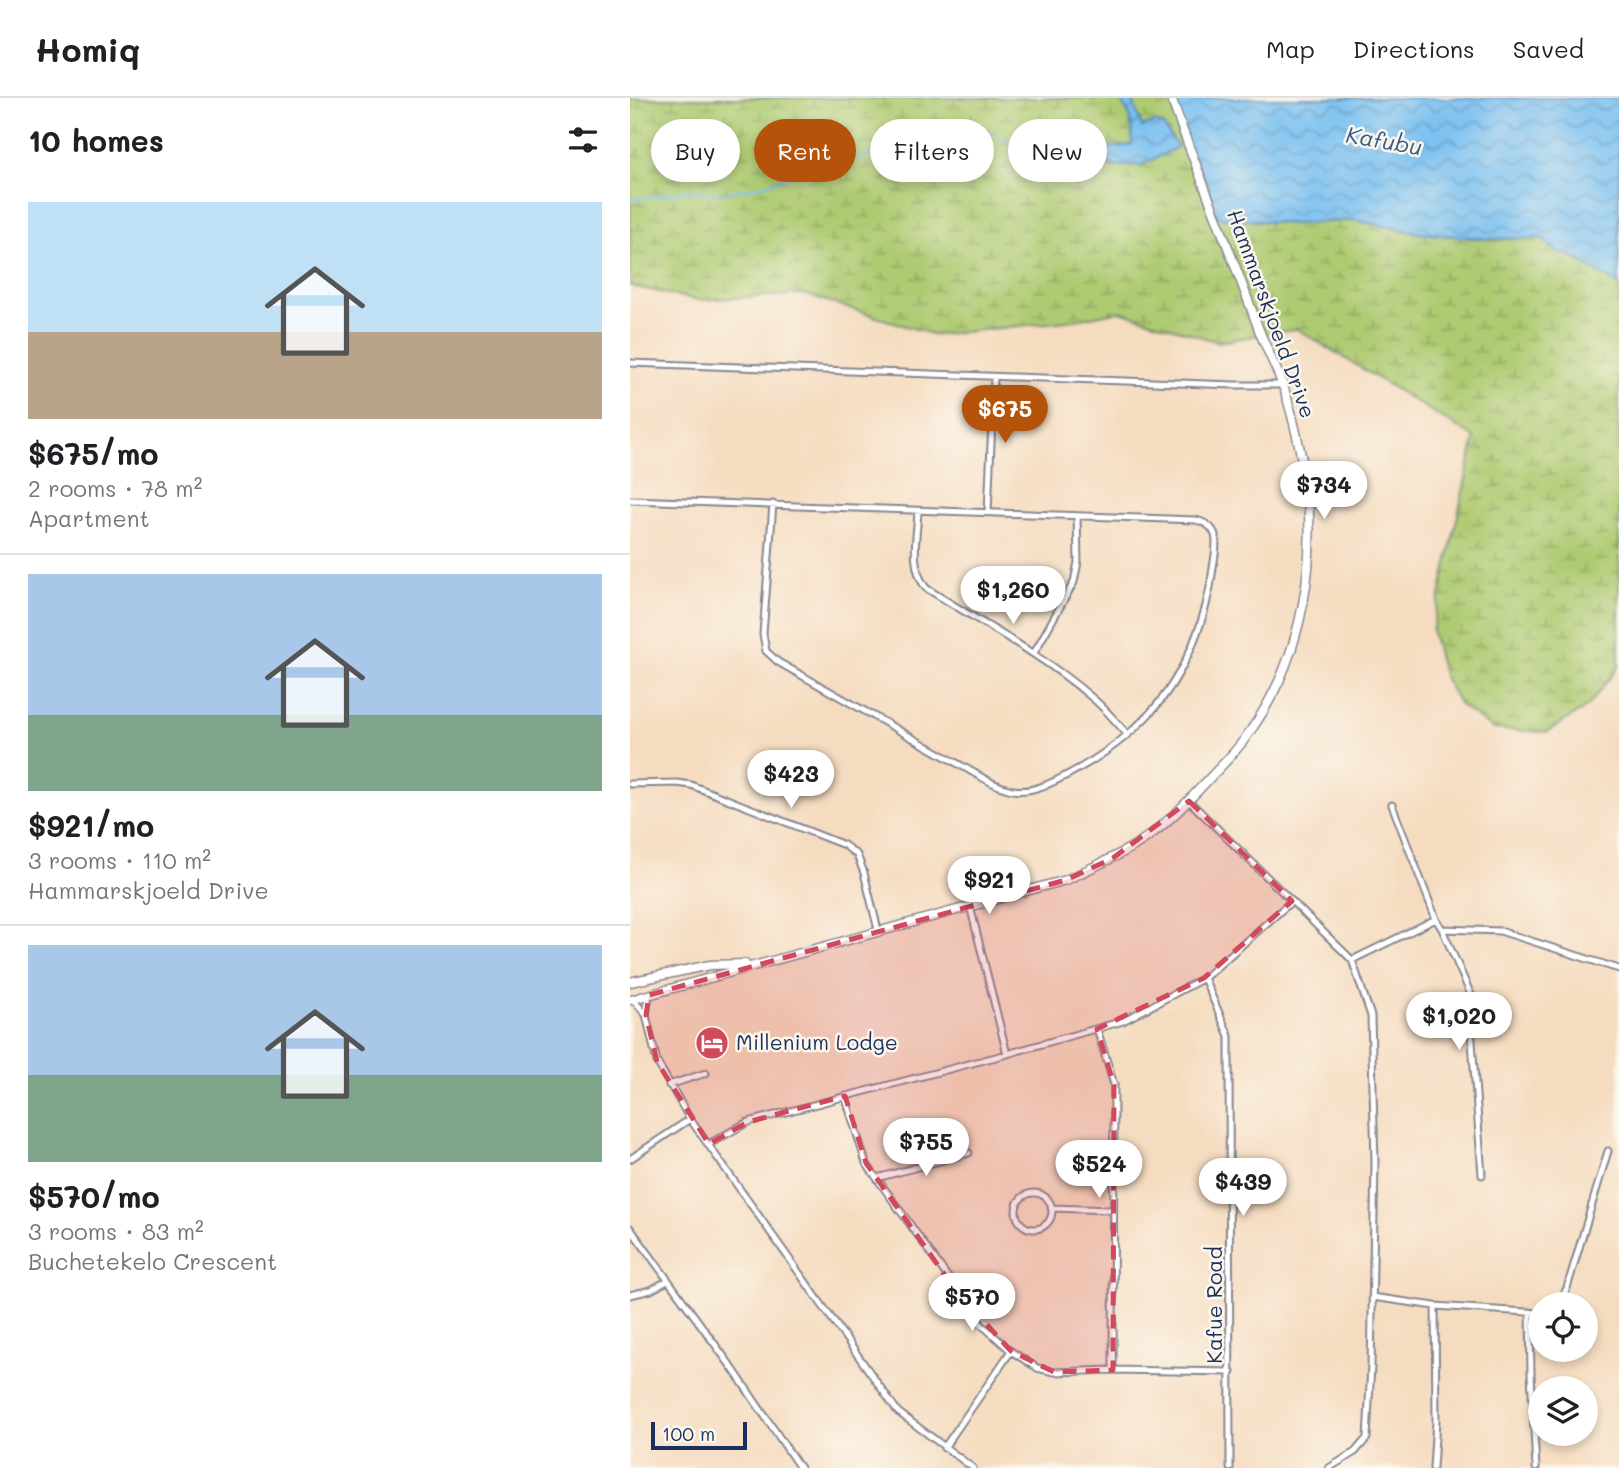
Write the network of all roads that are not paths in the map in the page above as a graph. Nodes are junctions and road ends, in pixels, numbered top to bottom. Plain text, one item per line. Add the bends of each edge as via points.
1 (1171, 98) edge
2 (630, 363) edge
3 (995, 377) junction
4 (1282, 385) junction
5 (630, 500) edge
6 (773, 504) junction
7 (918, 511) junction
8 (988, 512) junction
9 (1077, 516) junction
10 (1034, 653) junction
11 (1128, 735) junction
12 (630, 784) edge
13 (1189, 800) junction
14 (1392, 805) dead end
15 (1292, 901) junction
16 (970, 906) junction
17 (1437, 919) junction
18 (1442, 929) junction
19 (878, 930) junction
20 (1352, 960) junction
21 (755, 964) junction
22 (1619, 969) edge
23 (663, 974) junction
24 (1204, 978) junction
25 (630, 982) edge
26 (669, 989) junction
27 (649, 995) junction
28 (631, 999) edge
29 (646, 1015) junction
30 (1097, 1029) junction
31 (1007, 1054) junction
32 (706, 1073) dead end
33 (669, 1085) junction
34 (845, 1096) junction
35 (690, 1119) junction
36 (709, 1144) junction
37 (1608, 1151) dead end
38 (969, 1153) dead end
39 (630, 1159) edge
40 (1482, 1175) dead end
41 (877, 1178) junction
42 (1051, 1208) junction
43 (1112, 1210) junction
44 (630, 1228) edge
45 (667, 1281) junction
46 (1565, 1292) edge
47 (630, 1295) edge
48 (1371, 1297) junction
49 (1435, 1306) junction
50 (1528, 1312) edge
51 (1011, 1351) junction
52 (1531, 1362) edge
53 (1113, 1370) junction
54 (1231, 1371) junction
55 (944, 1448) junction
56 (800, 1468) edge
57 (973, 1468) edge
58 (1230, 1468) edge
59 (1329, 1468) edge
60 (1433, 1468) edge
61 (1536, 1468) edge

1 - 4 main road, Hammarskjoeld Drive
2 - 3 street
3 - 4 street
3 - 8 street
4 - 13 main road, Hammarskjoeld Drive via 1302,459 1310,534 1308,576 1298,625 1279,679 1247,736
5 - 6 street
6 - 7 street
6 - 11 street via 763,634 766,650 778,662 994,784 1015,790 1033,790 1059,780
7 - 8 street
7 - 10 street via 915,563 926,587
8 - 9 street
9 - 10 street via 1074,582
9 - 11 street via 1196,520 1206,523 1217,538 1206,608 1193,643 1166,693
10 - 11 street via 1093,698
12 - 19 street via 691,785 844,845 857,855
13 - 15 street
13 - 16 main road, Hammarskjoeld Drive via 1145,839 1113,858 1066,880
14 - 17 street
15 - 20 street
15 - 24 street
16 - 19 main road, Hammarskjoeld Drive
16 - 31 street
17 - 18 street
17 - 20 street
18 - 22 street via 1500,931
18 - 40 street via 1476,1010 1471,1028
19 - 21 main road, Hammarskjoeld Drive
20 - 48 street via 1371,1016 1375,1163
21 - 23 main road, Hammarskjoeld Drive via 710,964
21 - 26 main road, Hammarskjoeld Drive
23 - 25 main road, Hammarskjoeld Drive
23 - 26 main road
24 - 30 street via 1123,1021
24 - 54 street, Kafue Road via 1229,1036
26 - 27 main road, Hammarskjoeld Drive
27 - 28 main road, Hammarskjoeld Drive
27 - 29 street
28 - 29 street
29 - 33 street via 657,1062
30 - 31 street
30 - 43 street via 1114,1085
31 - 34 street
32 - 33 street
33 - 35 street
34 - 36 street via 748,1122
34 - 41 street via 860,1149
35 - 36 street
35 - 39 street
36 - 55 street via 898,1412
37 - 46 street
38 - 41 street
41 - 51 street via 982,1325
42 - 42 street via 1041,1227 1025,1226 1016,1214 1027,1194 1042,1195
42 - 43 street
43 - 53 street
44 - 45 street
45 - 47 street
45 - 56 street
48 - 49 street
48 - 59 street via 1367,1438
49 - 50 street
49 - 60 street
51 - 53 street via 1037,1368 1054,1372
51 - 55 street
52 - 61 street
53 - 54 street
54 - 58 street, Kafue Road
55 - 57 street

